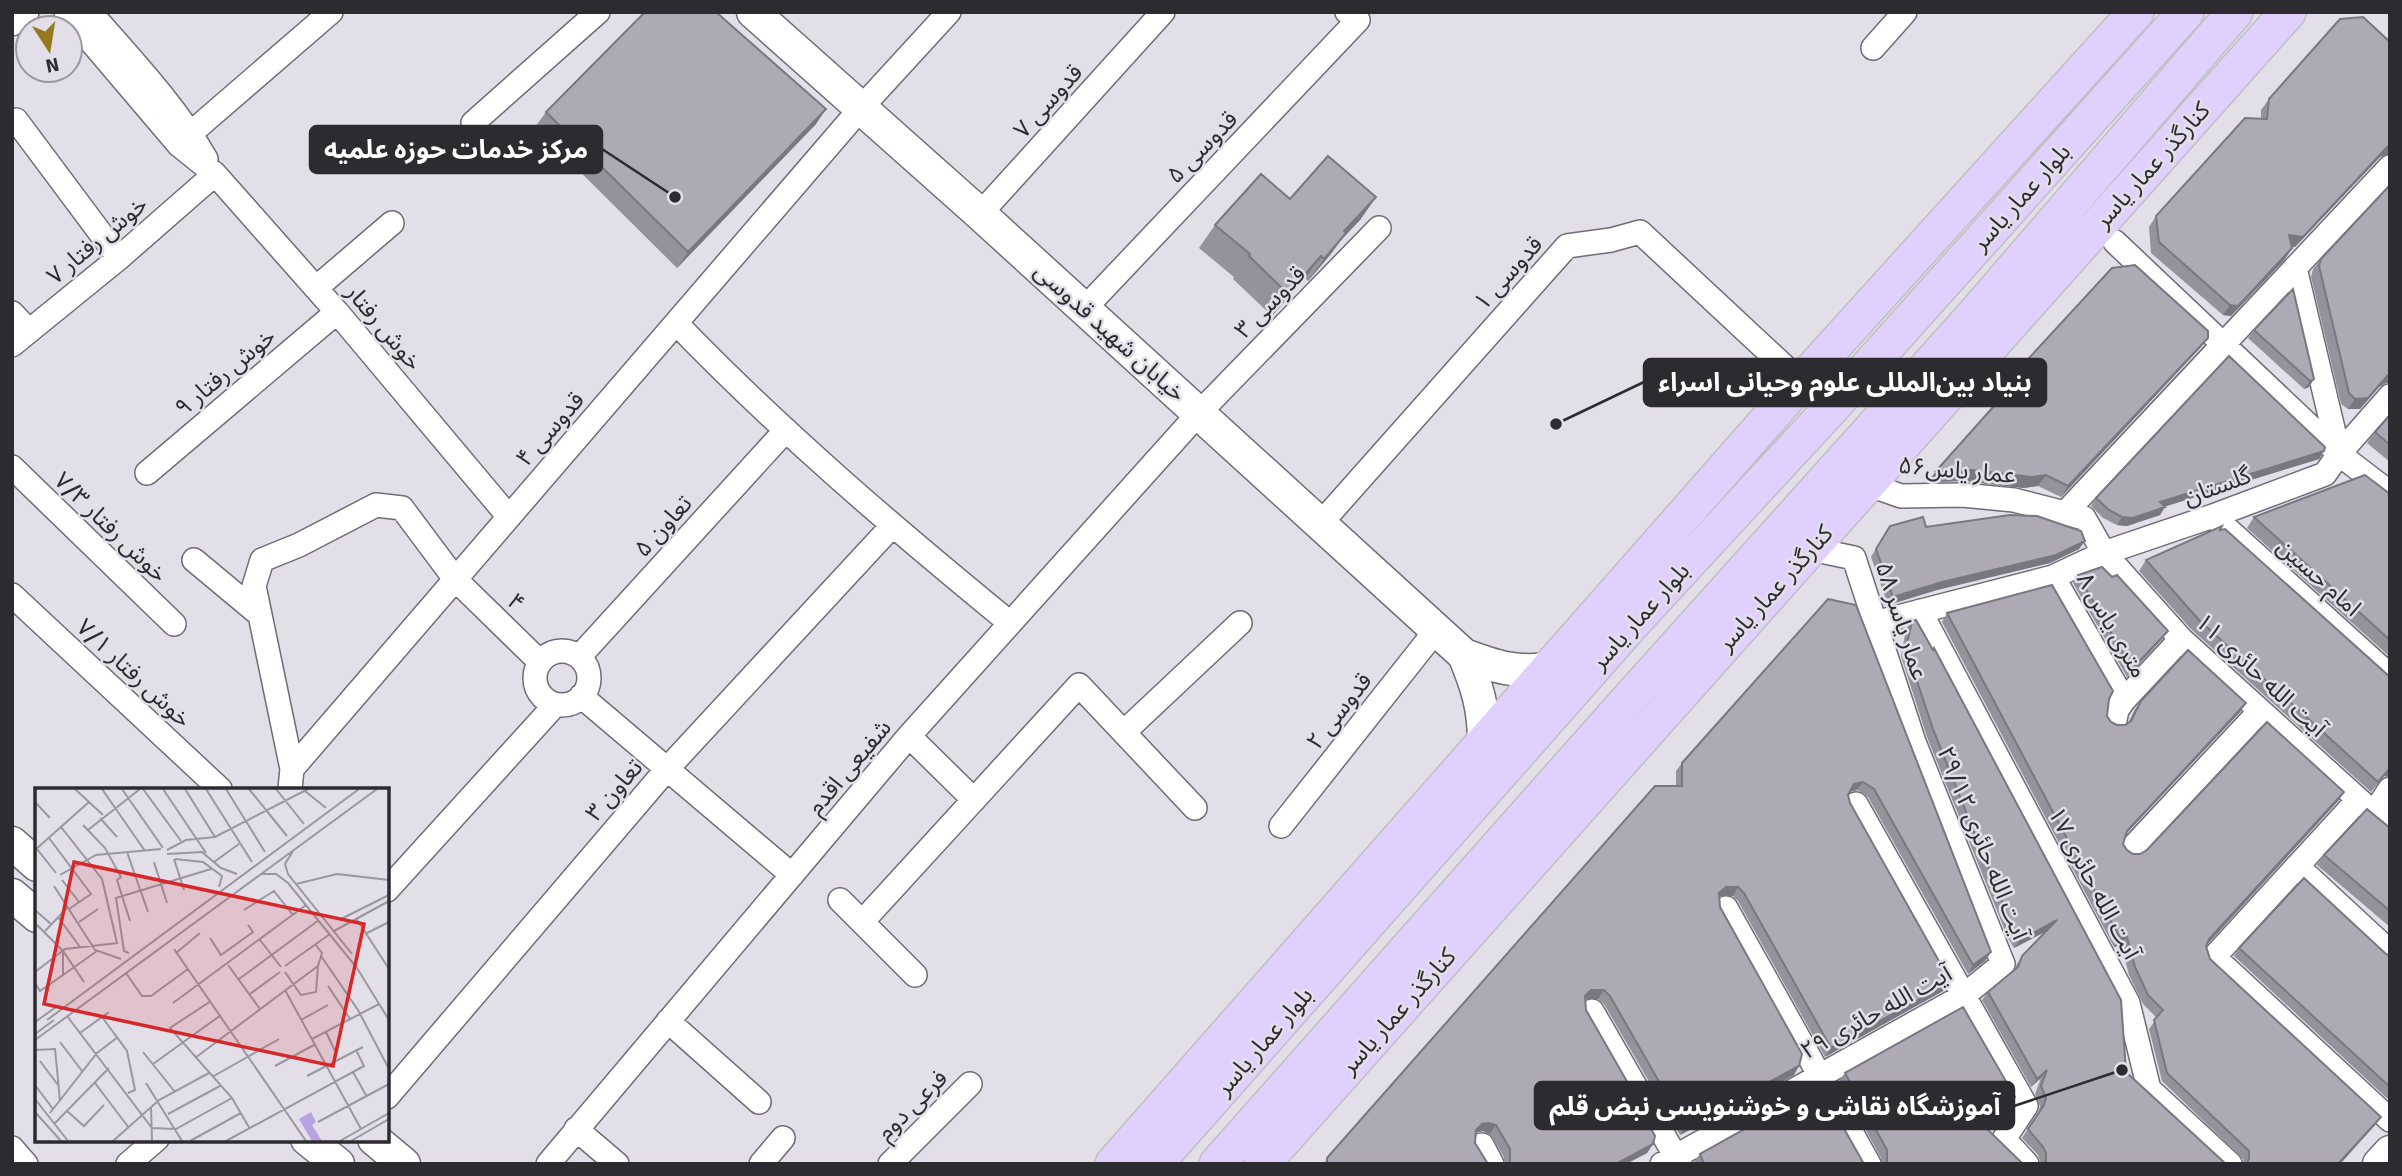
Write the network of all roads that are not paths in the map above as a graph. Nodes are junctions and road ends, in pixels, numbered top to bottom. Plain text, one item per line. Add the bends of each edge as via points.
1 (27, 12) edge
2 (66, 12) edge
3 (90, 12) edge
4 (331, 12) edge
5 (598, 12) edge
6 (753, 12) edge
7 (949, 12) edge
8 (1905, 12) edge
9 (2136, 12) edge
10 (2186, 12) edge
11 (2235, 12) edge
12 (2288, 12) edge
13 (1353, 16) edge
14 (1159, 17) edge
15 (12, 24) edge
16 (1873, 48) dead end
17 (862, 108) junction
18 (16, 120) dead end
19 (473, 123) dead end
20 (191, 133) junction
21 (2390, 167) edge
22 (215, 174) junction
23 (980, 214) junction
24 (392, 223) dead end
25 (1379, 228) dead end
26 (2115, 242) dead end
27 (2032, 248) junction
28 (119, 258) junction
29 (2295, 268) junction
30 (316, 288) junction
31 (1084, 309) junction
32 (337, 312) junction
33 (12, 313) edge
34 (676, 323) junction
35 (21, 338) edge
36 (2223, 344) junction
37 (1973, 365) junction
38 (1801, 382) junction
39 (2390, 396) edge
40 (1833, 406) junction
41 (1199, 412) junction
42 (786, 430) junction
43 (2339, 454) junction
44 (12, 467) edge
45 (146, 473) dead end
46 (1867, 484) junction
47 (1711, 486) junction
48 (2390, 492) edge
49 (2066, 512) junction
50 (2213, 516) junction
51 (509, 517) junction
52 (1321, 523) junction
53 (892, 526) junction
54 (1811, 549) junction
55 (2104, 553) junction
56 (194, 560) dead end
57 (2053, 577) junction
58 (456, 579) junction
59 (12, 595) edge
60 (1920, 611) junction
61 (260, 615) junction
62 (1010, 623) junction
63 (1240, 623) dead end
64 (1875, 623) junction
65 (174, 624) dead end
66 (1437, 629) junction
67 (2181, 639) junction
68 (1464, 655) junction
69 (579, 657) junction
70 (540, 662) junction
71 (1549, 669) junction
72 (2390, 676) edge
73 (581, 696) junction
74 (1629, 699) junction
75 (2124, 699) junction
76 (555, 705) junction
77 (2260, 711) junction
78 (2115, 720) dead end
79 (1655, 722) junction
80 (1124, 732) junction
81 (909, 736) junction
82 (1484, 742) junction
83 (1914, 742) joint
84 (667, 769) junction
85 (291, 779) edge
86 (219, 788) edge
87 (2390, 789) edge
88 (974, 800) junction
89 (1856, 804) dead end
90 (1195, 808) dead end
91 (2374, 814) edge
92 (1282, 826) dead end
93 (12, 843) edge
94 (2131, 849) edge
95 (35, 862) edge
96 (2297, 866) junction
97 (792, 875) junction
98 (388, 889) edge
99 (12, 895) edge
100 (839, 900) dead end
101 (1726, 908) dead end
102 (35, 914) edge
103 (862, 922) junction
104 (2390, 951) edge
105 (2003, 964) joint
106 (915, 975) dead end
107 (1963, 996) junction
108 (1592, 1011) dead end
109 (668, 1021) junction
110 (1820, 1074) junction
111 (970, 1084) dead end
112 (388, 1096) edge
113 (759, 1102) dead end
114 (2390, 1121) edge
115 (576, 1129) junction
116 (783, 1138) dead end
117 (155, 1141) edge
118 (309, 1141) edge
119 (375, 1141) edge
120 (12, 1148) edge
121 (2390, 1153) edge
122 (1672, 1161) edge
123 (26, 1164) edge
124 (128, 1164) edge
125 (338, 1164) edge
126 (404, 1164) edge
127 (548, 1164) edge
128 (617, 1164) edge
129 (761, 1164) edge
130 (890, 1164) edge
131 (1113, 1164) edge
132 (1155, 1164) edge
133 (1217, 1164) edge
134 (1262, 1164) edge
135 (1869, 1164) edge
136 (2027, 1164) edge
137 (2230, 1164) edge
138 (2379, 1164) edge

1 - 15 street
2 - 22 street, خوش رفتار via 179,145
3 - 20 street, خوش رفتار
4 - 20 street
5 - 19 street
6 - 17 main road, خیابان شهید قدوسی
7 - 17 street, قدوسی ۴
8 - 16 street
9 - 38 main road
10 - 40 main road, بلوار عمار یاسر
11 - 27 main road, بلوار عمار یاسر
12 - 37 main road, کنارگذر عمار یاسر
13 - 31 street, قدوسی ۵
14 - 23 street, قدوسی ۷
17 - 23 main road, خیابان شهید قدوسی
17 - 34 street, قدوسی ۴
18 - 28 street
20 - 22 street, خوش رفتار
21 - 29 street
22 - 28 street, خوش رفتار ۷
22 - 30 street, خوش رفتار
23 - 31 main road, خیابان شهید قدوسی
24 - 30 street
25 - 41 street, قدوسی ۳
26 - 36 street
27 - 37 main road
27 - 74 main road, بلوار عمار یاسر
28 - 35 street, خوش رفتار ۷
29 - 36 street
29 - 43 street
30 - 32 street, خوش رفتار
31 - 41 main road, خیابان شهید قدوسی
32 - 45 street, خوش رفتار ۹
32 - 51 street, خوش رفتار
33 - 35 street
34 - 42 street
34 - 51 street, قدوسی ۴
36 - 43 street
36 - 49 street
37 - 46 main road, کنارگذر عمار یاسر
38 - 47 main road
38 - 52 street, قدوسی ۱ via 1640,232 1567,246
39 - 43 street, گلستان
40 - 47 main road
40 - 132 main road, بلوار عمار یاسر via 1629,628
41 - 52 main road, خیابان شهید قدوسی
41 - 62 street, شفیعی اقدم
42 - 53 street
42 - 69 street, تعاون ۵
43 - 48 street
43 - 50 street, گلستان via 2325,474
44 - 65 street, خوش رفتار ۷/۳
46 - 49 street, عمار یاس۵۶ via 1901,496 2014,500
46 - 54 main road, کنارگذر عمار یاسر
47 - 71 main road
49 - 55 street, عمار یاس۵۶ via 2084,518
50 - 55 street, گلستان
50 - 72 street, امام حسین
51 - 58 street, قدوسی ۴
52 - 66 main road, خیابان شهید قدوسی
53 - 62 street
53 - 84 street, تعاون ۳
54 - 64 street, عمار یاسر ۵۸ via 1854,558
54 - 79 main road, کنارگذر عمار یاسر
55 - 57 street, گلستان
55 - 67 street, آیت الله حائری ۱۱
56 - 61 street
57 - 60 street, گلستان
57 - 75 street, ۸ متری یاس
58 - 61 street, ۴ via 402,508 376,505 262,560 254,586
58 - 70 street, ۴
58 - 85 street, قدوسی ۴
59 - 86 street, خوش رفتار ۷/۱
60 - 64 street, گلستان
60 - 137 street, آیت الله حائری ۱۷ via 2128,1003 2148,1089
61 - 85 street, ۴
62 - 81 street, شفیعی اقدم
63 - 80 street
64 - 83 street, عمار یاسر ۵۸
66 - 68 main road, خیابان شهید قدوسی
66 - 92 street, قدوسی ۲
67 - 75 street
67 - 77 street, آیت الله حائری ۱۱
68 - 71 main road via 1501,669
68 - 82 main road via 1478,688
69 - 70 street via 563,650 545,655
69 - 73 street via 589,671 587,689
70 - 76 street via 535,669 536,688
71 - 82 main road
73 - 76 street via 575,702
73 - 84 street
74 - 79 main road
74 - 133 main road, بلوار عمار یاسر
75 - 78 street
76 - 98 street
77 - 91 street, آیت الله حائری ۱۱
77 - 94 street
79 - 134 main road, کنارگذر عمار یاسر
80 - 88 street via 1079,685
80 - 90 street
81 - 88 street
81 - 97 street, شفیعی اقدم
82 - 131 main road
83 - 105 street, آیت الله حائری ۲۹/۱۲
84 - 97 street
84 - 112 street, تعاون ۳
87 - 91 street
88 - 103 street
89 - 107 street
91 - 96 street
93 - 95 main road
96 - 104 street
96 - 114 street via 2214,957
97 - 109 street, شفیعی اقدم
99 - 102 main road
100 - 103 street
101 - 110 street
103 - 106 street
105 - 107 street, آیت الله حائری ۲۹
107 - 110 street, آیت الله حائری ۲۹
107 - 136 street via 2026,1106 2004,1139
108 - 122 street
109 - 113 street
109 - 115 street, شفیعی اقدم
110 - 122 street, آیت الله حائری ۲۹
110 - 135 street
111 - 130 street, فرعی دوم
115 - 127 street, شفیعی اقدم
115 - 128 street
116 - 129 street
117 - 124 street
118 - 125 main road
119 - 126 main road
120 - 123 street
121 - 138 main road

